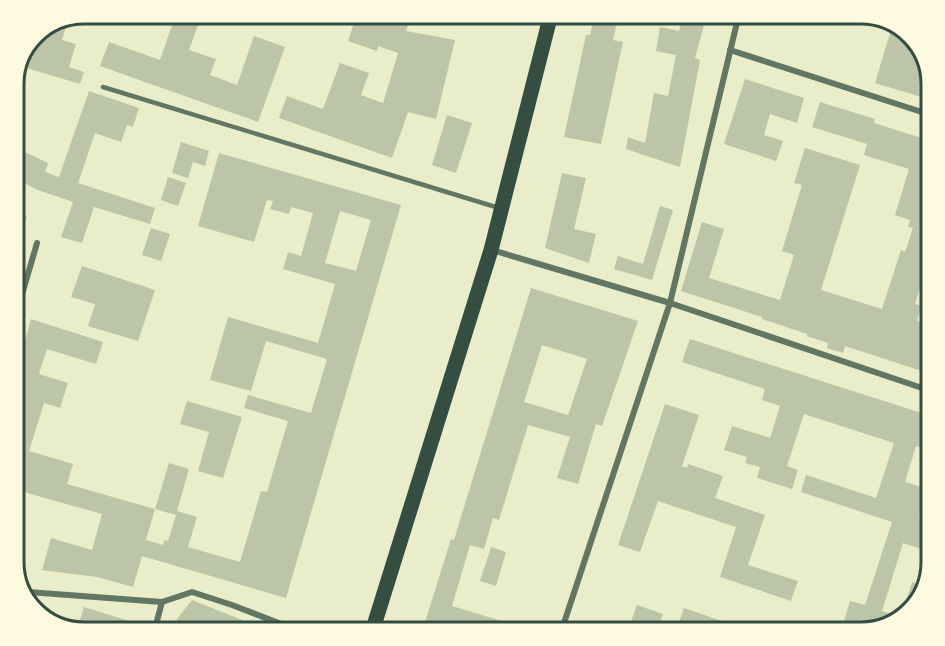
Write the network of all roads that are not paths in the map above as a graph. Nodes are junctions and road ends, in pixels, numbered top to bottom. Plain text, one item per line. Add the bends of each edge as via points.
1 (548, 24) edge
2 (736, 24) edge
3 (730, 50) junction
4 (103, 87) dead end
5 (921, 112) edge
6 (502, 209) junction
7 (37, 243) dead end
8 (491, 250) junction
9 (24, 288) edge
10 (670, 303) junction
11 (921, 387) edge
12 (32, 591) edge
13 (162, 602) junction
14 (157, 622) edge
15 (274, 622) edge
16 (375, 622) edge
17 (565, 622) edge

1 - 6 main road
2 - 3 street
3 - 5 street
3 - 10 street
4 - 6 lane
6 - 8 main road
7 - 9 street
8 - 10 street
8 - 16 main road
10 - 11 street
10 - 17 street
12 - 13 street
13 - 14 street
13 - 15 street via 192,592

